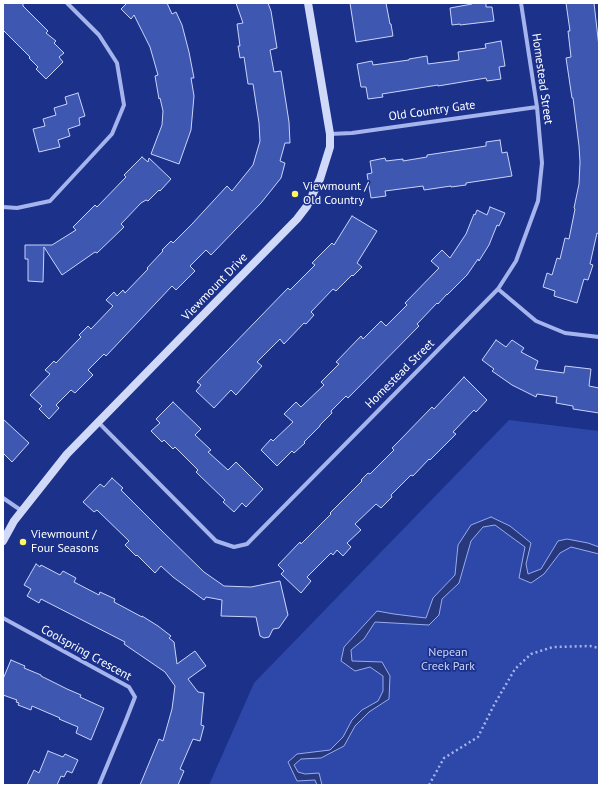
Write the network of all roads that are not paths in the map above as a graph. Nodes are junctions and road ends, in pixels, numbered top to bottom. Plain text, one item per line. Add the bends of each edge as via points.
1 (67, 3) edge
2 (308, 3) edge
3 (521, 3) edge
4 (537, 107) junction
5 (330, 134) junction
6 (3, 207) edge
7 (498, 289) junction
8 (599, 337) edge
9 (99, 423) junction
10 (3, 498) edge
11 (22, 511) junction
12 (3, 541) edge
13 (3, 618) edge
14 (99, 785) edge

1 - 6 street via 99,34 117,63 124,105 112,134 50,200 17,208
2 - 5 street, Viewmount Drive
3 - 4 street, Homestead Street
4 - 5 street, Old Country Gate
4 - 7 street, Homestead Street via 542,163 538,201 516,261
5 - 9 street, Viewmount Drive via 330,147 320,179 307,206 297,219
7 - 8 street via 536,321 566,333
7 - 9 street, Homestead Street via 247,544 234,547 216,541
9 - 11 street, Viewmount Drive via 67,454
10 - 11 street
11 - 12 street, Viewmount Drive
13 - 14 street, Coolspring Crescent via 129,687 135,697

